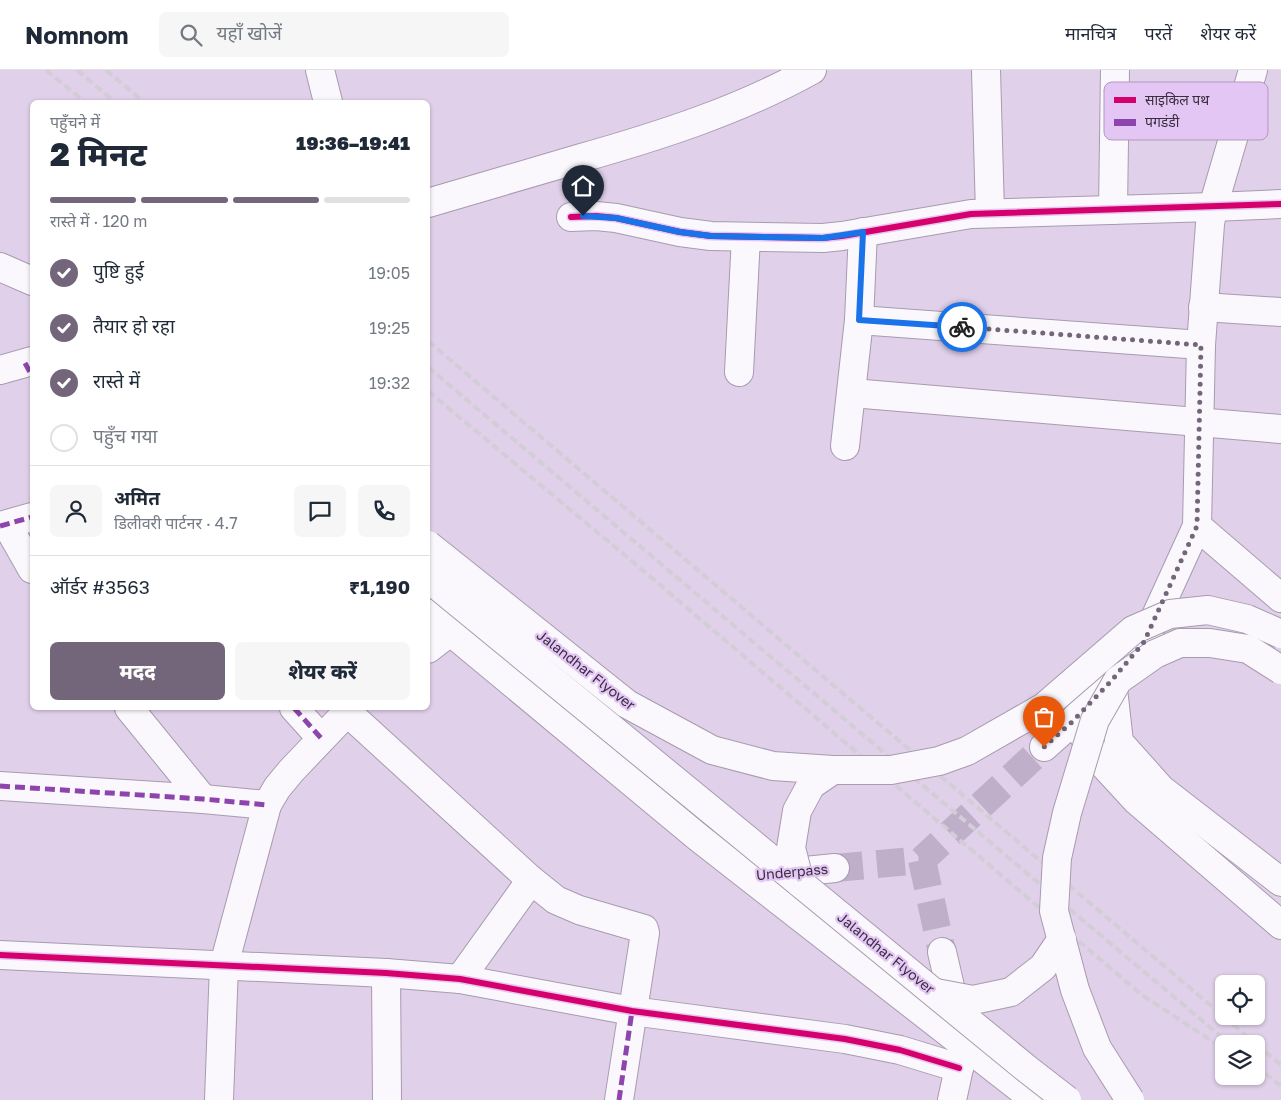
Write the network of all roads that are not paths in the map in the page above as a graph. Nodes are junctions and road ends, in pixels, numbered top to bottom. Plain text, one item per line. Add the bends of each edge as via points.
1 (320, 70) edge
2 (812, 70) edge
3 (986, 70) edge
4 (1254, 70) edge
5 (1250, 82) edge
6 (328, 100) edge
7 (1114, 140) edge
8 (1233, 140) edge
9 (430, 202) edge
10 (1281, 204) edge
11 (1213, 207) junction
12 (1113, 210) junction
13 (990, 213) junction
14 (571, 217) dead end
15 (863, 232) junction
16 (746, 237) junction
17 (0, 267) edge
18 (30, 279) edge
19 (1203, 307) junction
20 (1281, 312) edge
21 (859, 320) junction
22 (1201, 345) junction
23 (739, 372) dead end
24 (852, 393) junction
25 (1198, 421) junction
26 (1281, 429) edge
27 (845, 446) dead end
28 (30, 518) edge
29 (3, 526) edge
30 (1197, 526) junction
31 (430, 547) edge
32 (30, 566) edge
33 (430, 580) edge
34 (1281, 598) edge
35 (430, 615) edge
36 (450, 632) junction
37 (1281, 634) edge
38 (430, 647) edge
39 (1281, 670) edge
40 (1112, 680) junction
41 (131, 710) edge
42 (296, 710) edge
43 (348, 710) edge
44 (350, 710) edge
45 (1073, 721) junction
46 (322, 738) junction
47 (1044, 747) tunnel mouth
48 (833, 770) junction
49 (0, 786) edge
50 (203, 798) junction
51 (267, 805) junction
52 (835, 868) tunnel mouth
53 (749, 876) junction
54 (531, 880) junction
55 (1281, 882) edge
56 (800, 883) junction
57 (1279, 923) edge
58 (1062, 939) junction
59 (942, 952) tunnel mouth
60 (0, 955) edge
61 (224, 965) junction
62 (386, 973) junction
63 (460, 979) junction
64 (934, 993) junction
65 (632, 1011) junction
66 (963, 1053) junction
67 (219, 1100) edge
68 (387, 1100) edge
69 (618, 1100) edge
70 (952, 1100) edge
71 (1035, 1100) edge
72 (1067, 1100) edge
73 (1130, 1100) edge

1 - 6 street
2 - 9 street via 771,92 656,136
3 - 13 street
4 - 5 street
7 - 12 street
8 - 11 street
10 - 11 street
11 - 12 street
11 - 19 street
12 - 13 street
13 - 15 street
14 - 16 street via 616,218 680,232
15 - 16 street via 823,238
15 - 21 street
16 - 23 street
17 - 18 street
19 - 20 street
19 - 22 street
21 - 22 street
21 - 24 street
22 - 25 street
24 - 25 street
24 - 27 street
25 - 26 street
25 - 30 street
28 - 29 street
29 - 32 street
30 - 34 street
30 - 40 street via 1144,642
31 - 48 street, Jalandhar Flyover, bridge via 627,704 712,750 773,766
33 - 56 street, Jalandhar Flyover, bridge
35 - 36 street
36 - 38 street
36 - 53 street
37 - 48 street, Jalandhar Flyover, bridge via 1247,619 1208,610 1170,614 1133,630 1044,707 967,751 940,761 891,770
39 - 58 street, bridge via 1248,649 1210,643 1180,644 1155,654 1118,680 1095,720 1057,858 1054,911
40 - 45 street
40 - 55 street via 1119,742 1161,789
41 - 50 street
42 - 46 street
43 - 46 street
44 - 54 street
45 - 47 street
45 - 57 street via 1102,763 1137,801
46 - 51 street via 290,771
48 - 56 street, bridge via 811,785 796,811 791,848
49 - 50 street
50 - 51 street
51 - 61 street
52 - 53 street, Underpass
53 - 66 street
54 - 63 street
54 - 65 street via 556,900 644,930
56 - 64 street, Jalandhar Flyover, bridge
58 - 64 street, bridge via 1043,967 1011,992 973,1000
58 - 73 street, bridge via 1075,990 1097,1048
59 - 66 street
60 - 61 street
61 - 62 street
61 - 67 street
62 - 63 street
62 - 68 street
63 - 65 street
64 - 72 street, Jalandhar Flyover, bridge
65 - 66 street via 844,1039 900,1050
65 - 69 street
66 - 70 street
66 - 71 street

